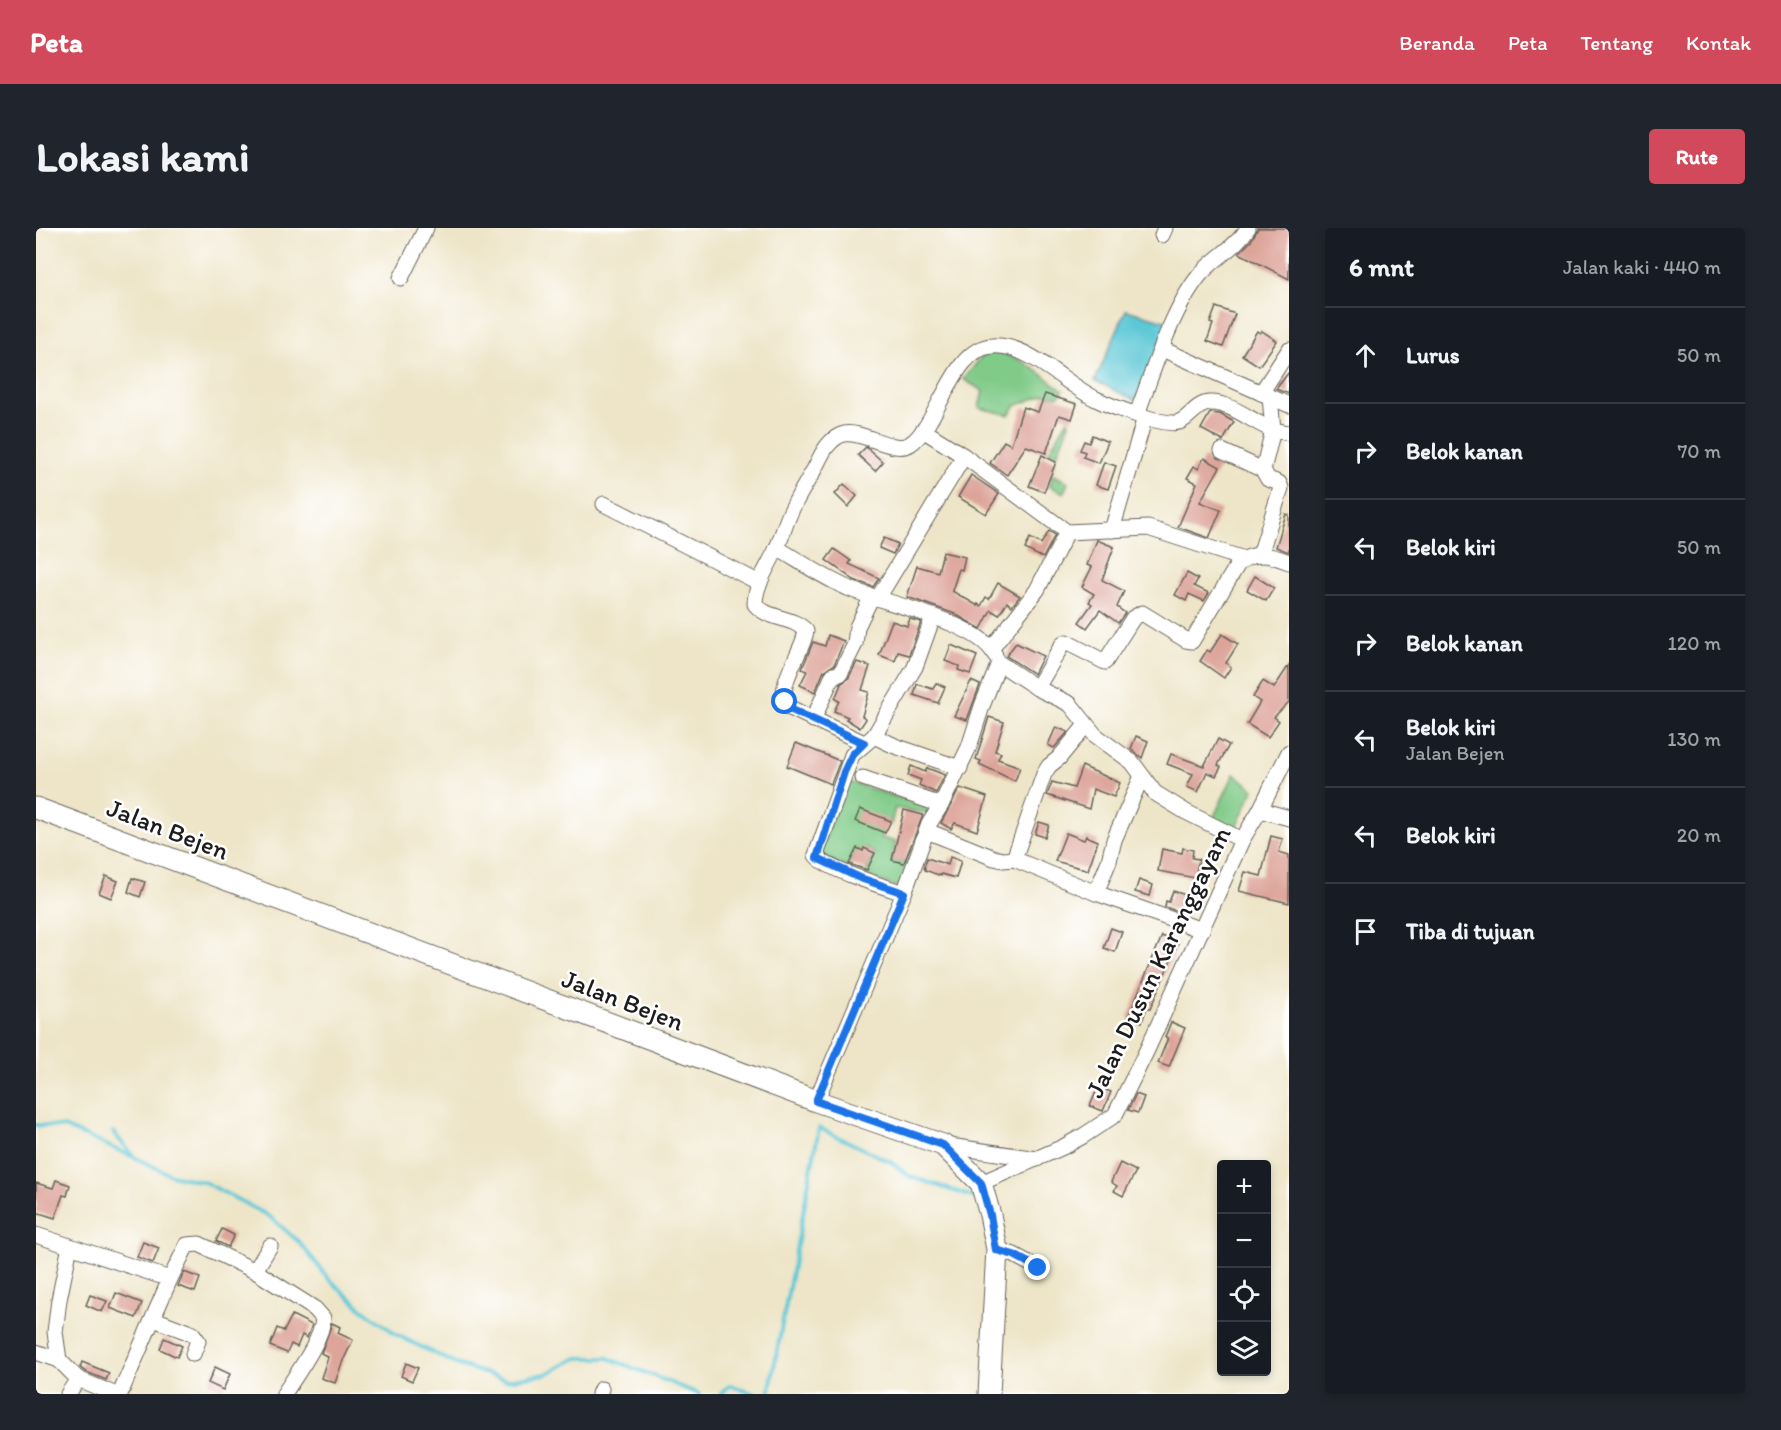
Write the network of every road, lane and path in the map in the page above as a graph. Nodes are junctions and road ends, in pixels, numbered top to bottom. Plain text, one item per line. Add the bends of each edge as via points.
1 (426, 228) edge
2 (1248, 228) edge
3 (401, 278) dead end
4 (1162, 349) junction
5 (1289, 350) edge
6 (1267, 399) junction
7 (1289, 405) edge
8 (1141, 416) junction
9 (1273, 429) junction
10 (923, 430) junction
11 (1289, 433) edge
12 (1222, 451) dead end
13 (964, 456) junction
14 (1263, 470) junction
15 (604, 504) dead end
16 (1112, 530) junction
17 (1067, 532) junction
18 (777, 548) junction
19 (1260, 555) junction
20 (1244, 559) junction
21 (1289, 562) edge
22 (760, 583) junction
23 (875, 597) junction
24 (933, 617) junction
25 (992, 648) junction
26 (999, 663) junction
27 (1037, 688) junction
28 (813, 720) junction
29 (1086, 725) junction
30 (869, 740) junction
31 (1289, 752) edge
32 (960, 768) junction
33 (1142, 776) junction
34 (863, 778) dead end
35 (941, 805) junction
36 (36, 808) edge
37 (1260, 810) junction
38 (1289, 818) edge
39 (927, 831) junction
40 (1242, 840) junction
41 (1014, 859) junction
42 (904, 893) junction
43 (1096, 893) junction
44 (1202, 930) junction
45 (816, 1101) junction
46 (943, 1145) junction
47 (1036, 1159) junction
48 (981, 1183) junction
49 (36, 1235) edge
50 (70, 1246) junction
51 (270, 1246) dead end
52 (996, 1250) junction
53 (1038, 1268) dead end
54 (255, 1271) junction
55 (170, 1279) junction
56 (154, 1318) junction
57 (36, 1352) edge
58 (193, 1354) dead end
59 (59, 1360) junction
60 (78, 1379) junction
61 (68, 1394) edge
62 (114, 1394) edge
63 (120, 1394) edge
64 (284, 1394) edge
65 (989, 1394) edge

1 - 3 street
2 - 4 street via 1198,278
4 - 6 street
4 - 8 street
5 - 6 street
6 - 7 street
6 - 9 street
8 - 9 street via 1180,422 1209,403
8 - 10 street via 1098,400 1018,352 992,346 978,351 955,374
8 - 16 street
9 - 11 street
9 - 14 street
10 - 13 street
10 - 18 street via 902,447 858,434 842,434 828,445 791,511
12 - 14 street
13 - 17 street
13 - 23 street
14 - 19 street via 1281,488
15 - 22 street
16 - 17 street
16 - 20 street via 1148,528
17 - 25 street via 1037,590
18 - 22 street
18 - 23 street via 837,583
19 - 20 street
19 - 21 street via 1269,554
20 - 27 street via 1192,641 1142,613 1133,618 1106,662 1066,642
22 - 28 street via 755,598 759,610 806,631 783,695 788,707
23 - 24 street
23 - 28 street via 857,627 855,644 840,674 833,675
24 - 25 street via 974,634
24 - 30 street via 915,667
25 - 26 street
26 - 27 street
26 - 32 street
27 - 29 street via 1070,704
28 - 30 street
29 - 33 street via 1132,762
29 - 41 street via 1044,774
30 - 32 street
30 - 42 street via 852,755 844,772 817,858
31 - 37 street, Jalan Dusun Karanggayam
32 - 35 street
33 - 40 street via 1155,793
33 - 43 street
34 - 35 street
35 - 39 street
36 - 45 street, Jalan Bejen
37 - 38 street
37 - 40 street, Jalan Dusun Karanggayam
39 - 41 street via 994,858
39 - 42 street
40 - 44 street, Jalan Dusun Karanggayam
41 - 43 street
42 - 45 street
43 - 44 street
44 - 47 street, Jalan Dusun Karanggayam via 1115,1114 1083,1136
45 - 46 street, Jalan Bejen
46 - 47 street
46 - 48 street, Jalan Bejen
47 - 48 street, Jalan Dusun Karanggayam
48 - 52 street, Jalan Bejen
49 - 50 street
50 - 55 street
50 - 59 street via 58,1300 55,1332
51 - 54 street
52 - 53 street
52 - 65 street, Jalan Bejen
54 - 55 street via 199,1244 191,1244
54 - 64 street via 323,1318 308,1357
55 - 56 street
56 - 58 street via 193,1334 198,1341
56 - 63 street
57 - 59 street
59 - 60 street
60 - 61 street
60 - 62 street

